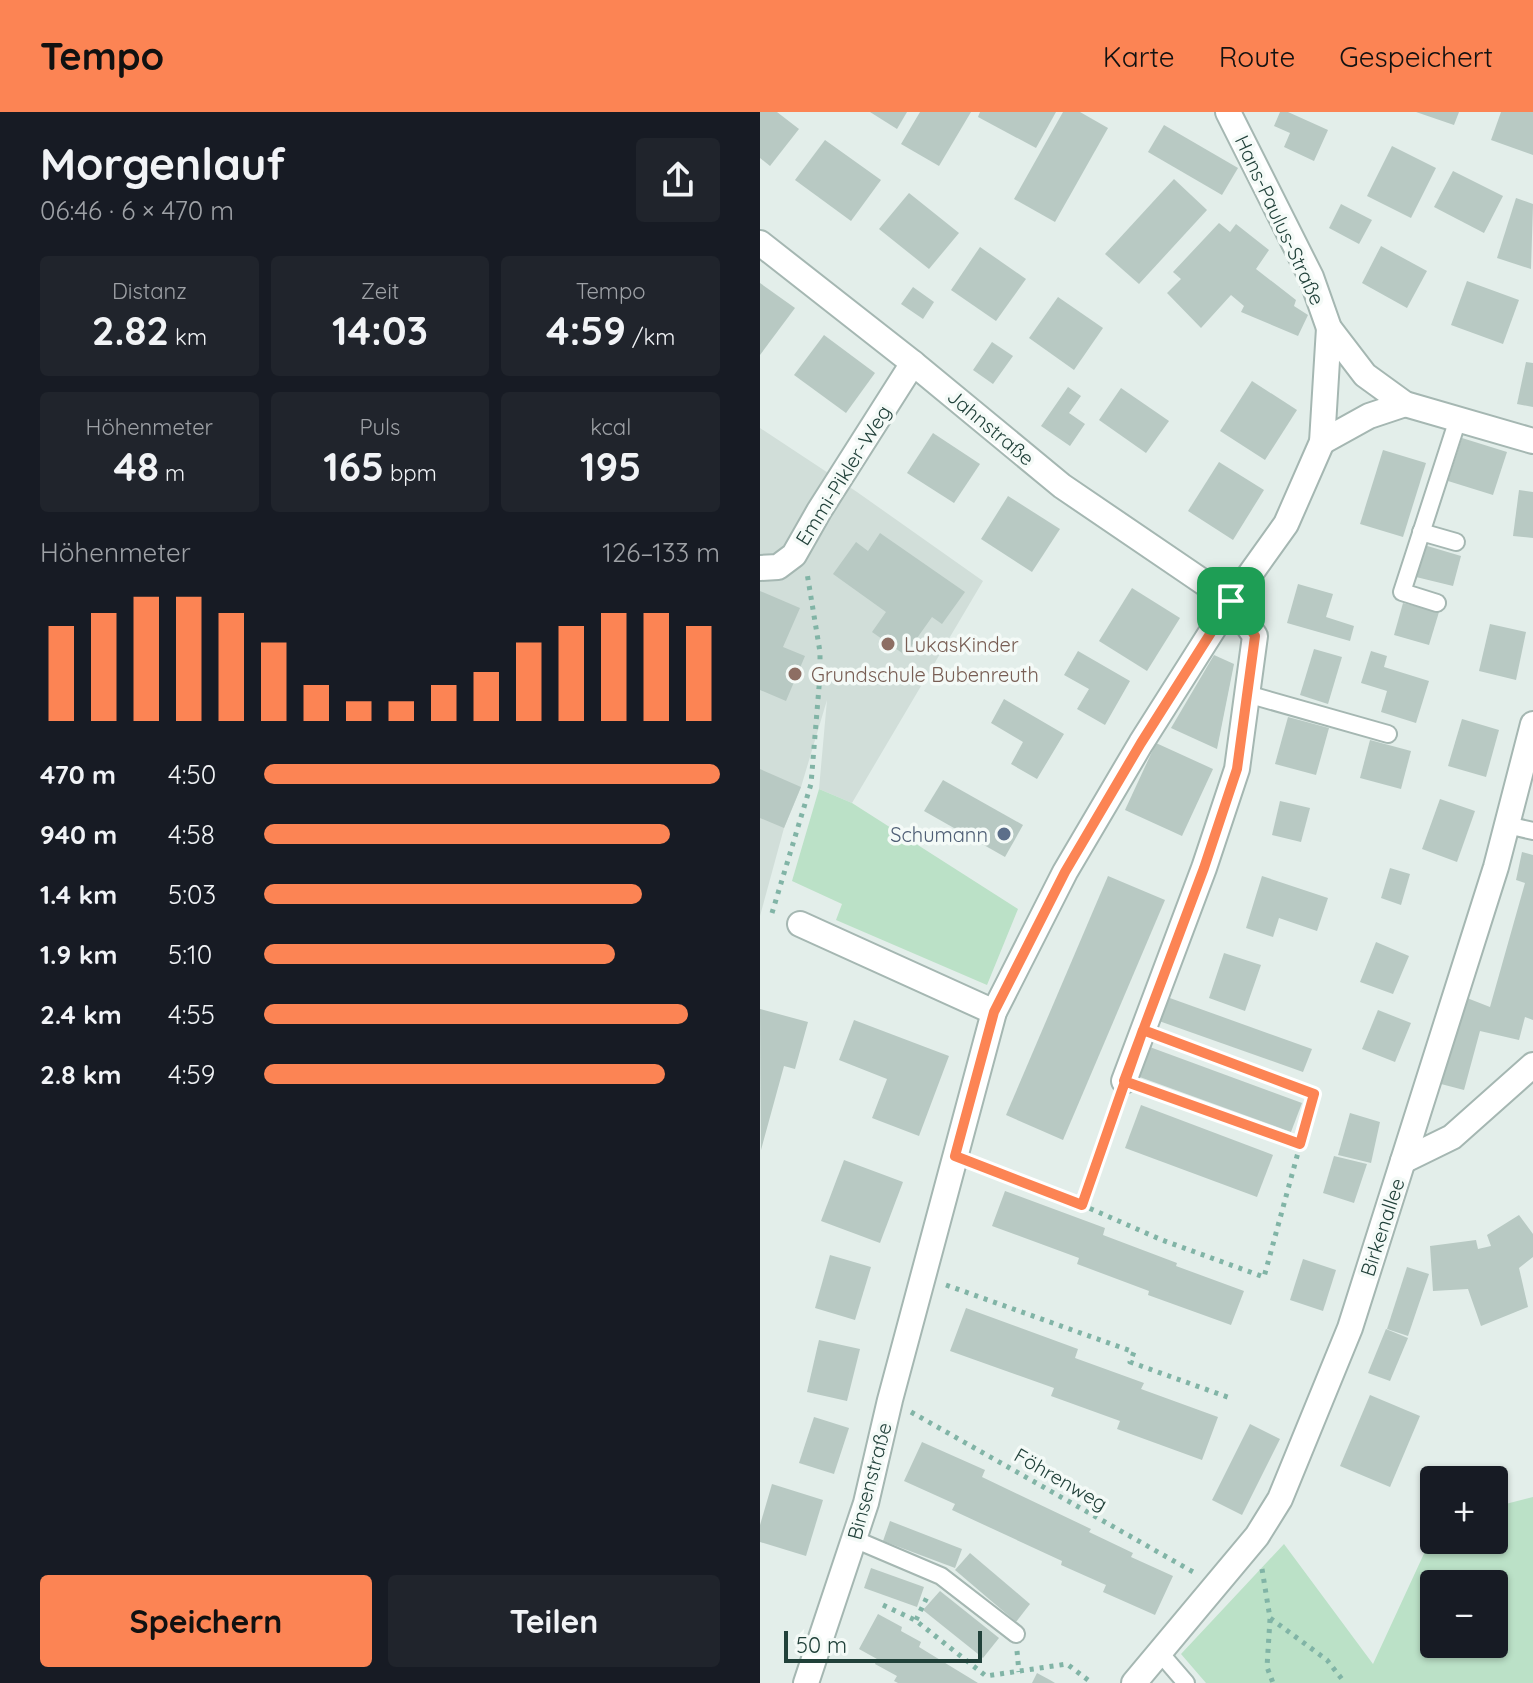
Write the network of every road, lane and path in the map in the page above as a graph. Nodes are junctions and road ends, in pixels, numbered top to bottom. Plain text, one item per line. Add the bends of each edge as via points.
1 (1228, 112) edge
2 (760, 243) edge
3 (1329, 328) junction
4 (913, 363) junction
5 (1405, 404) junction
6 (1458, 419) junction
7 (1533, 441) edge
8 (1322, 442) junction
9 (1421, 532) junction
10 (801, 542) junction
11 (1456, 542) dead end
12 (760, 568) edge
13 (1231, 601) junction
14 (1437, 603) dead end
15 (1247, 694) junction
16 (1533, 724) edge
17 (1388, 734) dead end
18 (1507, 825) junction
19 (1533, 831) edge
20 (772, 913) dead end
21 (800, 924) dead end
22 (994, 1012) junction
23 (1143, 1030) junction
24 (1533, 1065) edge
25 (1124, 1081) junction
26 (1300, 1144) junction
27 (955, 1156) junction
28 (1403, 1161) junction
29 (1082, 1205) junction
30 (922, 1277) junction
31 (1233, 1399) dead end
32 (890, 1400) junction
33 (1257, 1536) junction
34 (854, 1539) junction
35 (941, 1576) junction
36 (1216, 1585) junction
37 (883, 1605) dead end
38 (1270, 1618) junction
39 (915, 1620) junction
40 (1016, 1634) dead end
41 (1161, 1654) junction
42 (806, 1683) edge
43 (1092, 1683) edge
44 (1134, 1683) edge
45 (1186, 1683) edge
46 (1273, 1683) edge
47 (1345, 1683) edge

1 - 3 street, Hans-Paulus-Straße via 1311,277
2 - 4 street, Jahnstraße
3 - 5 street via 1365,375
3 - 8 street, Binsenstraße
4 - 10 street, Emmi-Pikler-Weg
4 - 13 street, Jahnstraße via 1062,486
5 - 6 street
5 - 8 street via 1369,416
6 - 7 street
6 - 9 lane
8 - 13 street, Binsenstraße via 1286,524
9 - 11 lane
9 - 14 lane via 1402,592
10 - 12 street, Emmi-Pikler-Weg via 778,567
10 - 20 path via 820,652 816,736 808,800
13 - 15 street via 1255,636
13 - 22 street, Binsenstraße via 1065,872
15 - 17 lane
15 - 23 street via 1237,769
16 - 18 street, Birkenallee
18 - 19 lane
18 - 28 street, Birkenallee
21 - 22 street
22 - 27 street, Binsenstraße
23 - 25 street
23 - 26 path via 1314,1094
24 - 28 street via 1452,1137
25 - 26 path
25 - 29 path
26 - 29 path via 1264,1277
27 - 29 path
27 - 30 street, Binsenstraße
28 - 33 street, Birkenallee via 1350,1328 1280,1499
30 - 31 path via 1134,1352 1130,1362
30 - 32 street, Binsenstraße
32 - 34 street, Binsenstraße
32 - 36 path, Föhrenweg
33 - 36 street, Birkenallee
33 - 38 path
34 - 35 lane
34 - 42 street, Binsenstraße
35 - 39 path
35 - 40 lane
36 - 41 street, Birkenallee
37 - 39 path
38 - 46 path via 1267,1667
38 - 47 path via 1327,1660
39 - 43 path via 986,1676 1067,1664
41 - 44 street, Birkenallee
41 - 45 lane

